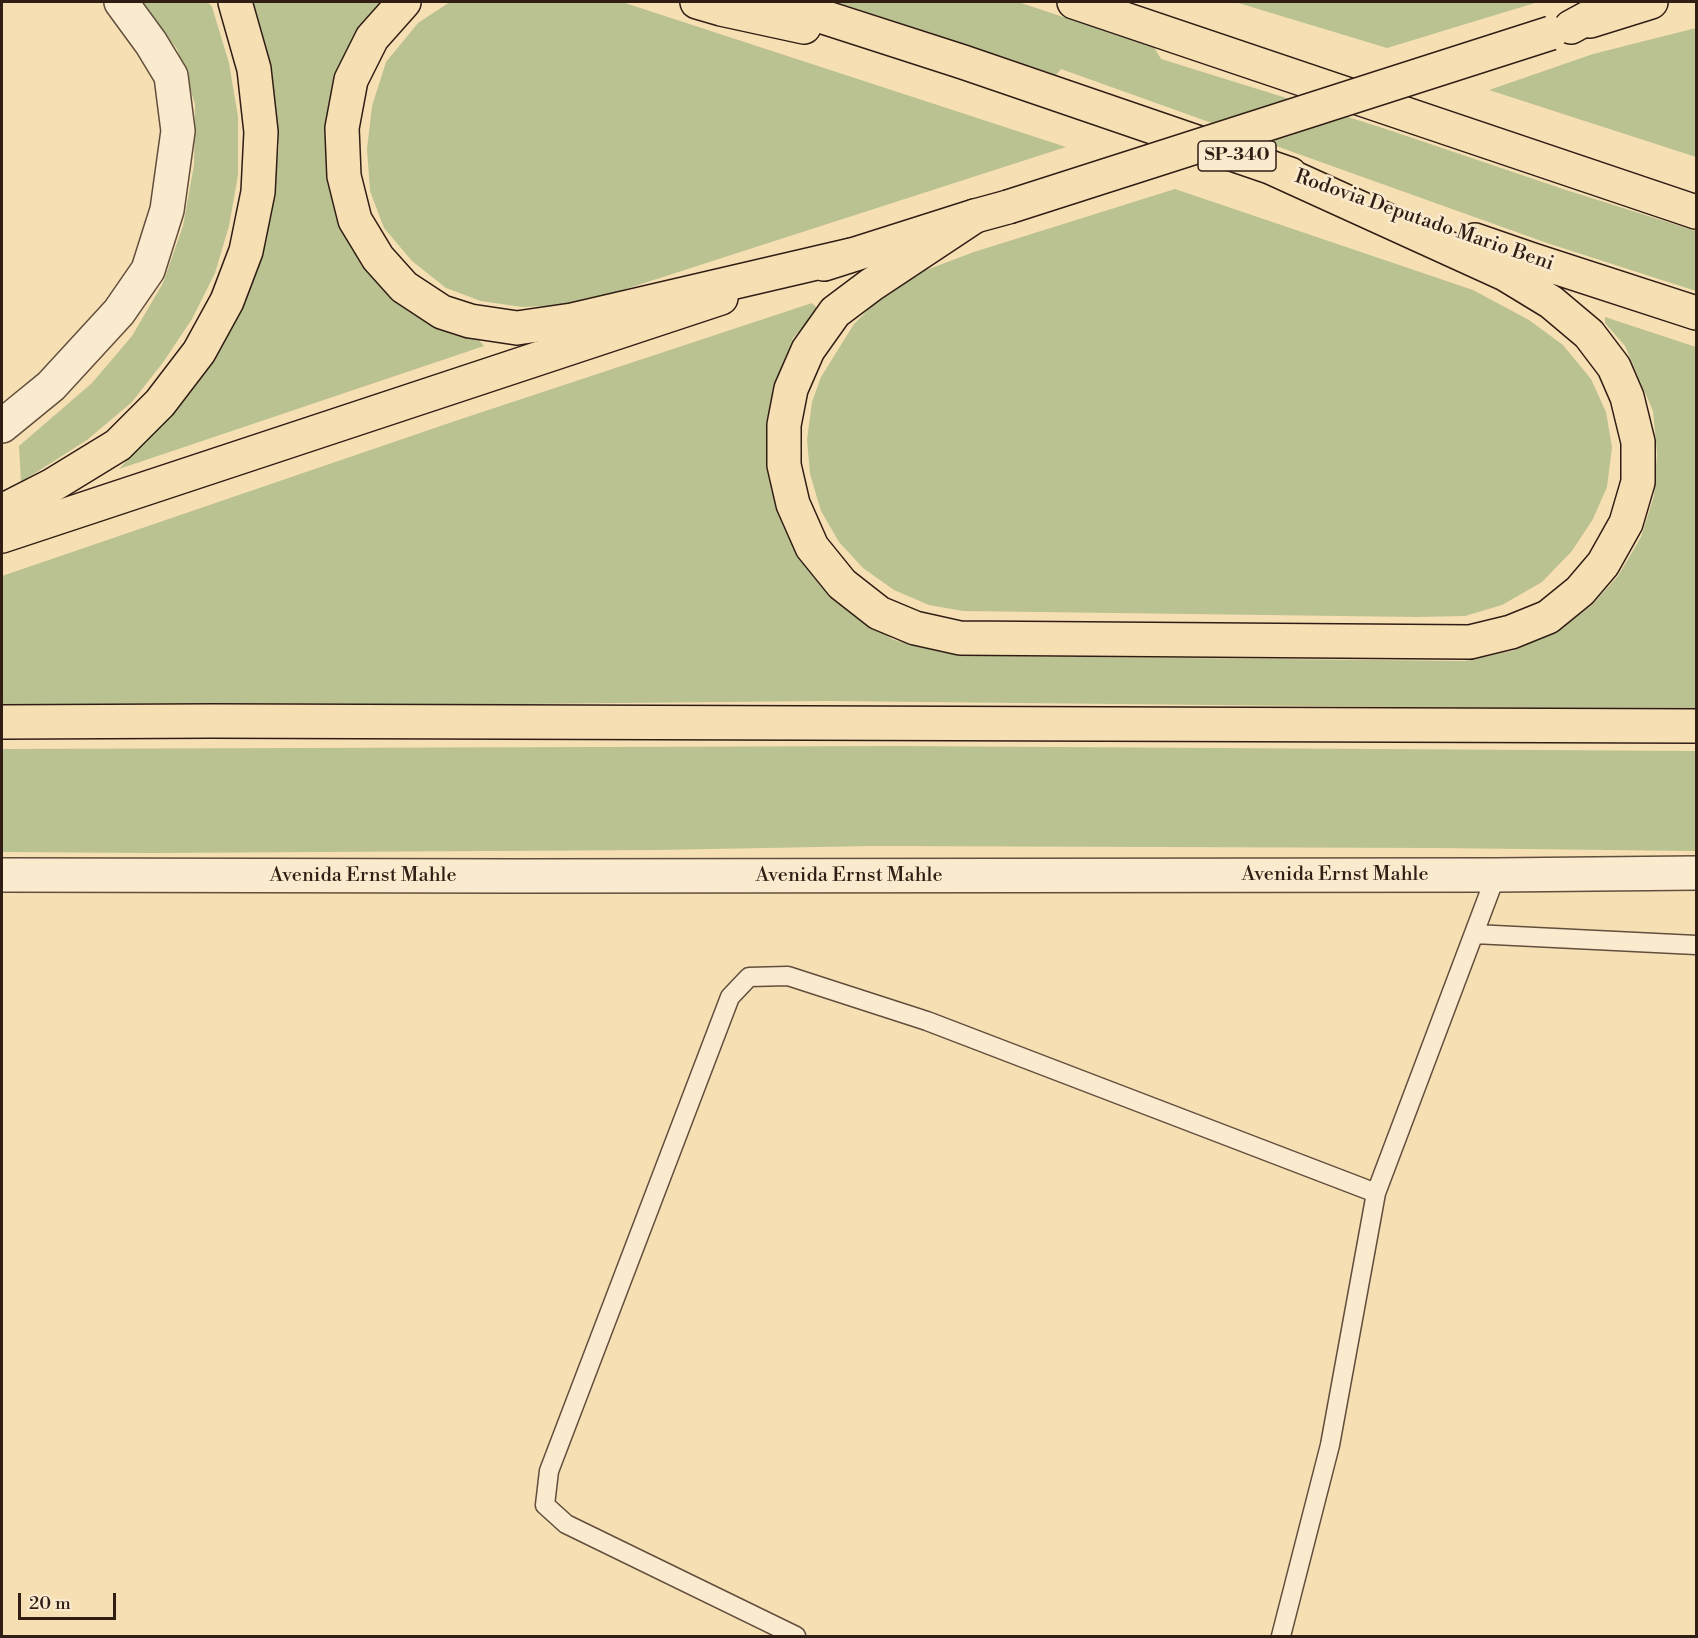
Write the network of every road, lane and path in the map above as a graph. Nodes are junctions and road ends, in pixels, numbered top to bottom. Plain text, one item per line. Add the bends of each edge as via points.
1 (121, 2) edge
2 (235, 2) edge
3 (404, 2) edge
4 (698, 2) edge
5 (777, 2) edge
6 (1074, 2) edge
7 (1134, 2) edge
8 (1617, 2) edge
9 (1651, 2) edge
10 (1561, 30) junction
11 (963, 62) junction
12 (1275, 69) junction
13 (1270, 167) junction
14 (1696, 210) edge
15 (975, 216) junction
16 (851, 255) junction
17 (1696, 313) edge
18 (2, 426) edge
19 (2, 511) edge
20 (2, 536) edge
21 (2, 722) edge
22 (1696, 726) edge
23 (1696, 873) edge
24 (2, 875) edge
25 (1496, 875) junction
26 (1474, 934) junction
27 (1696, 945) edge
28 (1376, 1193) junction
29 (796, 1636) edge
30 (1281, 1636) edge

1 - 18 street via 171,76 178,131 167,210 148,270 119,312 51,386
2 - 19 main road via 254,69 261,132 252,222 246,251 227,301 199,352 160,403 118,445
3 - 16 main road via 372,38 351,80 342,128 344,176 355,220 378,258 404,287 442,312 470,321 528,327
4 - 11 main road
5 - 11 main road, Rodovia Deputado Mario Beni / SP-340
6 - 12 main road
7 - 12 main road
8 - 10 main road
9 - 10 main road
10 - 15 main road, bridge
11 - 13 main road, Rodovia Deputado Mario Beni / SP-340
12 - 14 main road
13 - 15 main road via 1505,274 1551,302 1589,334 1614,367 1627,397 1638,442 1638,482 1626,523 1603,564 1580,591 1548,617 1511,632 1458,642 960,638 915,628 879,613 842,584 812,547 793,504 784,465 784,425 791,389 808,350 835,312
13 - 17 main road, Rodovia Deputado Mario Beni / SP-340
15 - 16 main road
16 - 20 main road
21 - 22 main road
23 - 25 street, Avenida Ernst Mahle
24 - 25 street, Avenida Ernst Mahle
25 - 26 lane
26 - 27 lane
26 - 28 lane
28 - 29 lane via 927,1021 788,976 749,977 730,997 549,1471 545,1505 566,1524
28 - 30 lane via 1329,1445

